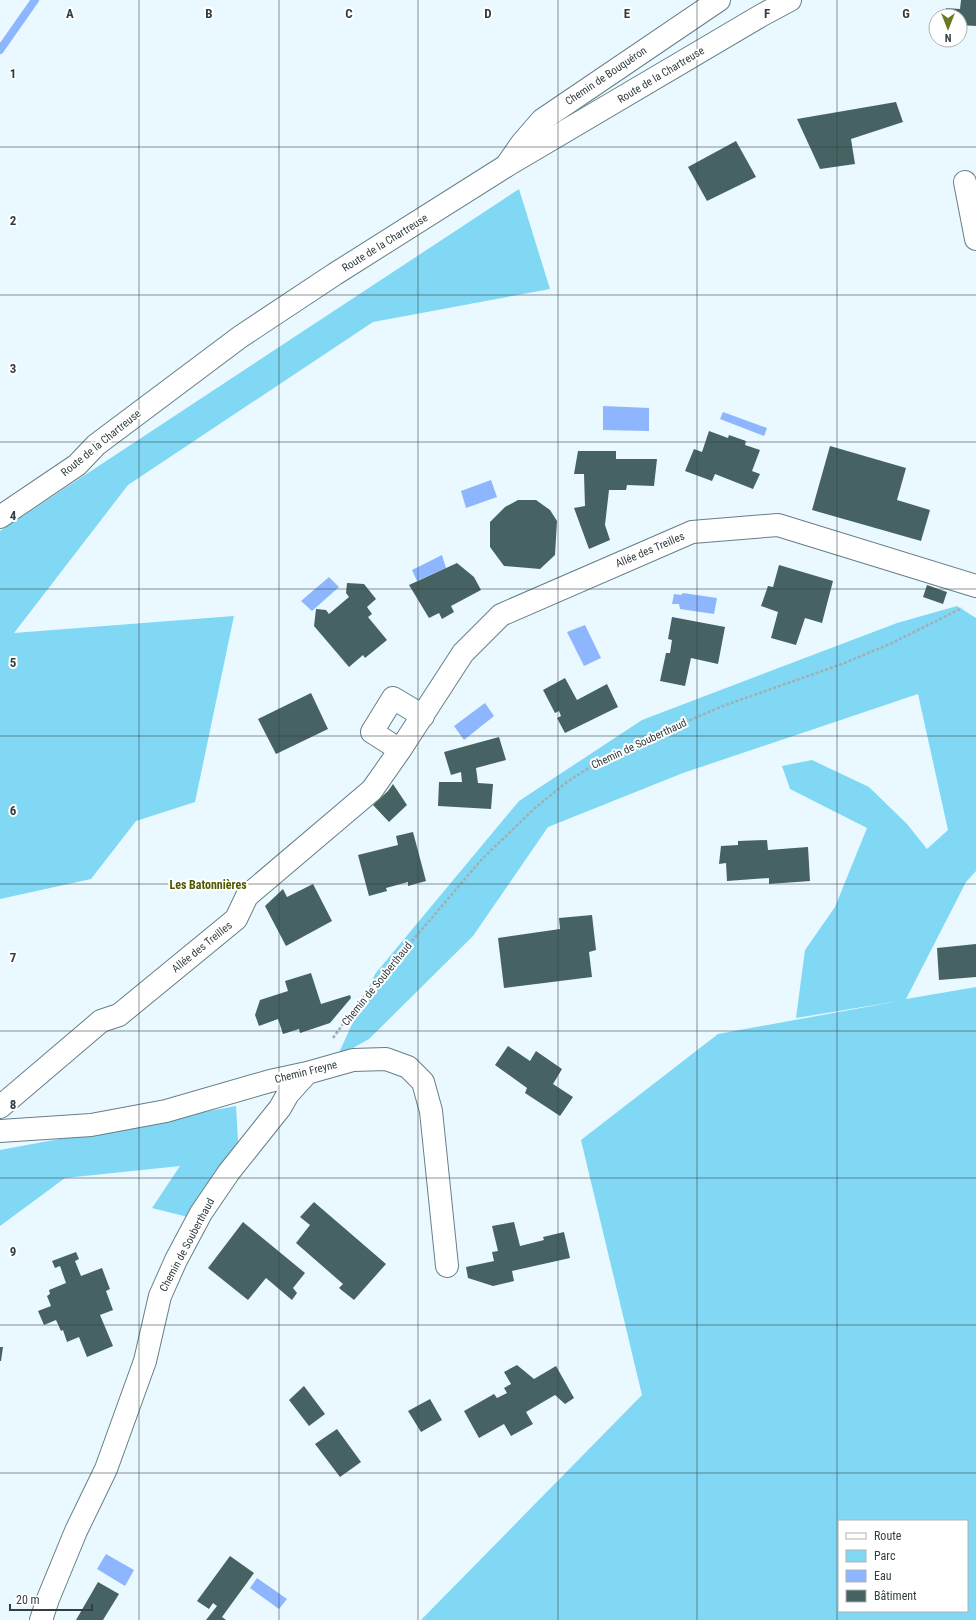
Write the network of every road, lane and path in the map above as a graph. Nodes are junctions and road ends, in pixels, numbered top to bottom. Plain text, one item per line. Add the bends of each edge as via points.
1 (719, 0) edge
2 (790, 0) edge
3 (506, 166) junction
4 (965, 182) dead end
5 (976, 239) edge
6 (0, 517) edge
7 (976, 586) edge
8 (965, 606) dead end
9 (423, 716) junction
10 (400, 750) junction
11 (307, 1073) junction
12 (0, 1107) edge
13 (0, 1131) edge
14 (447, 1266) dead end
15 (41, 1620) edge

1 - 3 street, Chemin de Bouquéron via 542,120
2 - 3 street, Route de la Chartreuse
3 - 6 street, Route de la Chartreuse via 240,337 96,445 77,465
4 - 5 street
7 - 9 street, Allée des Treilles via 778,525 692,532 501,615 463,653
8 - 11 path, Chemin de Souberthaud via 890,644 842,664 723,706 659,733 601,760 567,782 535,808 482,859 353,1010
9 - 10 street, Allée des Treilles
9 - 10 street via 393,698 372,732
10 - 12 street, Allée des Treilles via 372,790 247,896 236,919 119,1015 101,1021
11 - 13 street, Chemin Freyne via 166,1111 91,1125
11 - 14 street, Chemin Freyne via 353,1060 386,1058 408,1067 423,1082 431,1111
11 - 15 street, Chemin de Souberthaud via 229,1172 201,1213 176,1260 160,1296 145,1361 106,1468 76,1531

